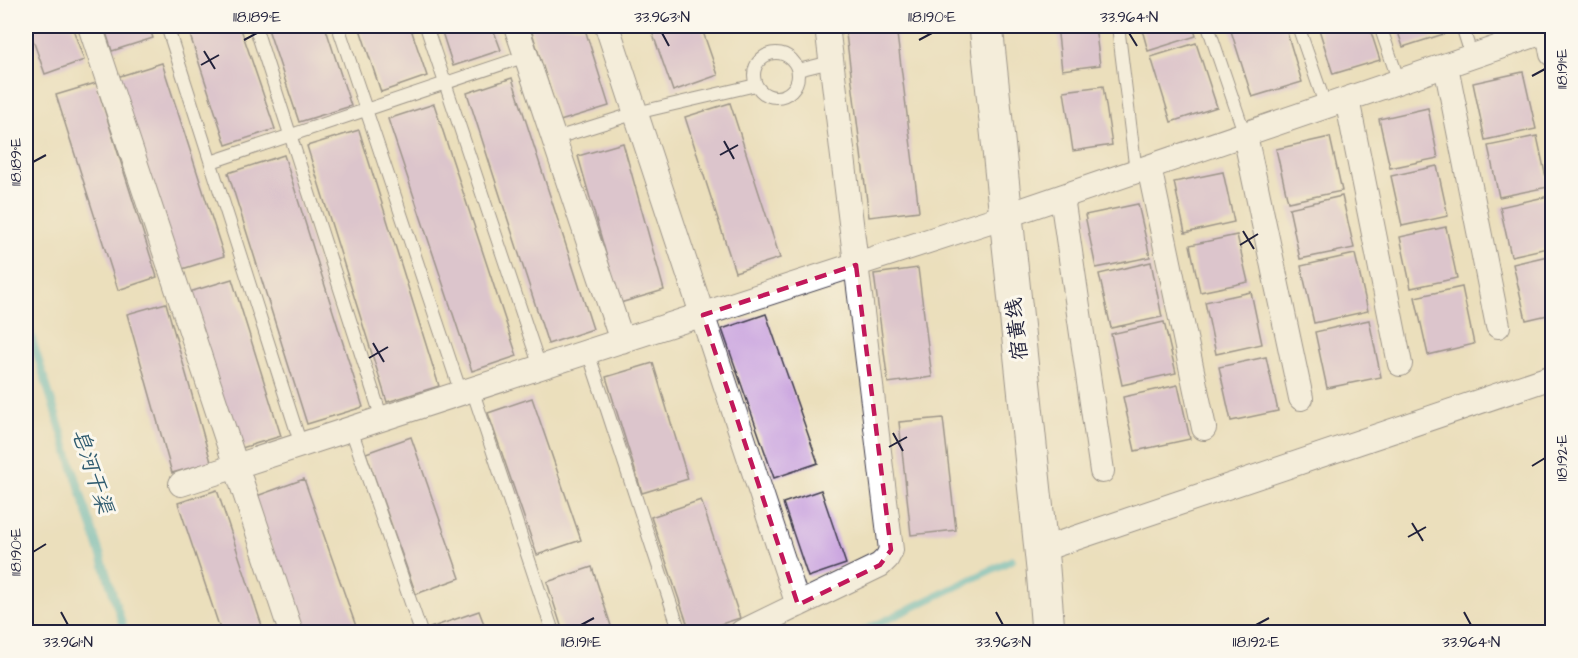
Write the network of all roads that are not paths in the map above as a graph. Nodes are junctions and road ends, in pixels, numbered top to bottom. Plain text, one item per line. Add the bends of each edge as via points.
1 (90, 26) edge
2 (167, 26) edge
3 (255, 26) edge
4 (338, 26) edge
5 (426, 26) edge
6 (516, 26) edge
7 (607, 26) edge
8 (827, 26) edge
9 (986, 26) edge
10 (1118, 26) edge
11 (1208, 26) edge
12 (1298, 26) edge
13 (1380, 26) edge
14 (1462, 26) edge
15 (1549, 28) edge
16 (1552, 54) edge
17 (526, 56) junction
18 (1472, 57) junction
19 (831, 62) junction
20 (1446, 66) junction
21 (798, 70) junction
22 (1399, 82) junction
23 (445, 83) junction
24 (756, 85) junction
25 (1336, 103) junction
26 (366, 110) junction
27 (636, 113) junction
28 (290, 135) junction
29 (1245, 135) junction
30 (554, 139) junction
31 (211, 162) junction
32 (1142, 170) junction
33 (1062, 197) junction
34 (1005, 216) junction
35 (856, 265) junction
36 (703, 315) junction
37 (1498, 326) dead end
38 (622, 341) junction
39 (588, 352) junction
40 (1400, 364) dead end
41 (540, 368) junction
42 (1552, 377) edge
43 (467, 391) junction
44 (1300, 398) dead end
45 (382, 419) junction
46 (1204, 428) dead end
47 (351, 429) junction
48 (301, 445) junction
49 (235, 466) junction
50 (1102, 471) dead end
51 (181, 484) dead end
52 (1040, 550) junction
53 (798, 605) junction
54 (291, 633) edge
55 (421, 633) edge
56 (553, 633) edge
57 (680, 633) edge
58 (742, 633) edge
59 (1048, 633) edge

1 - 49 street
2 - 31 lane
3 - 28 lane
4 - 26 lane
5 - 23 lane
6 - 17 street
7 - 27 street
8 - 19 street
9 - 34 main road, 宿黄线
10 - 32 lane
11 - 29 lane
12 - 25 lane
13 - 22 lane
14 - 18 lane
15 - 16 street
15 - 18 street
17 - 23 lane
17 - 30 street
18 - 20 street
19 - 21 lane
19 - 35 street
20 - 22 street
20 - 37 street
21 - 24 lane via 793,91 780,98 766,95
21 - 24 lane via 785,54 769,54 754,70
22 - 25 street
23 - 26 lane
23 - 41 lane
24 - 27 lane
25 - 29 street
25 - 40 street
26 - 28 lane
26 - 43 lane
27 - 30 lane
27 - 36 street
28 - 31 lane
28 - 45 lane
29 - 32 street
29 - 44 street
30 - 38 street
31 - 48 lane
32 - 33 street
32 - 46 street
33 - 34 street
33 - 50 street
34 - 35 street
34 - 52 main road, 宿黄线
35 - 36 street
35 - 53 street via 891,550 880,565
36 - 38 street
36 - 53 street
38 - 39 street
39 - 41 street
39 - 57 lane
41 - 43 street
42 - 52 street
43 - 45 street
43 - 56 lane
45 - 47 street
47 - 48 street
47 - 55 lane
48 - 49 street
49 - 51 street
49 - 54 street
52 - 59 main road, 宿黄线
53 - 58 street

